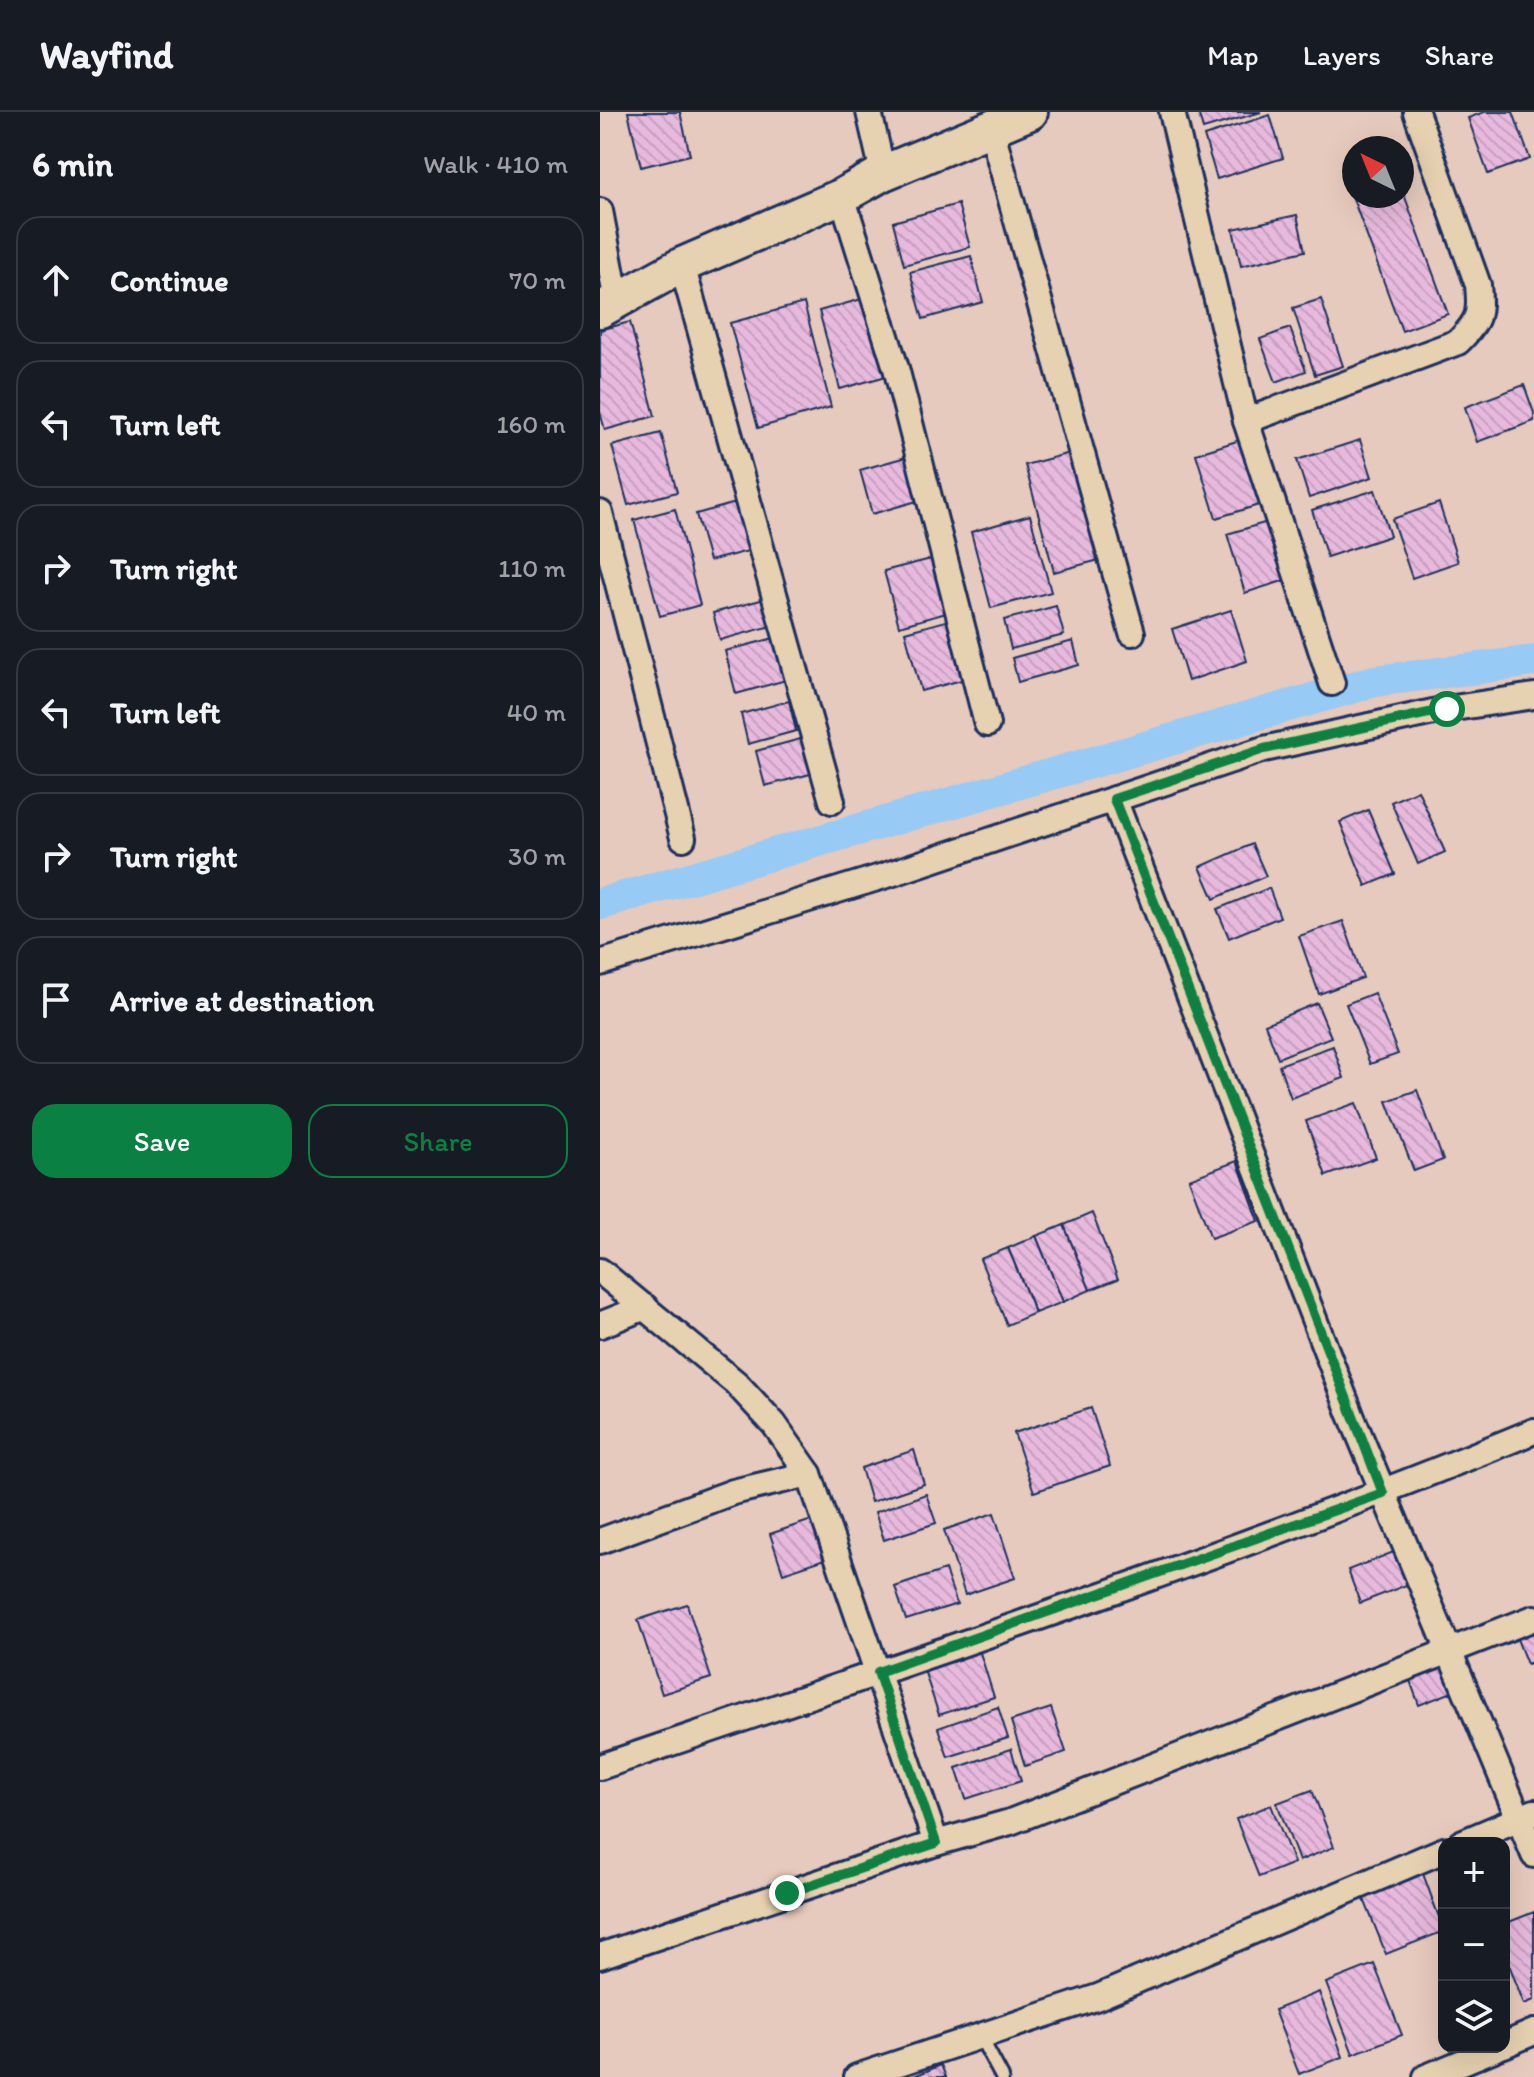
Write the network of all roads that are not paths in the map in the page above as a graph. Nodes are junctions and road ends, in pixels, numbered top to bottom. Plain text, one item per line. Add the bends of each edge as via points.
1 (869, 112) edge
2 (1030, 112) edge
3 (1172, 112) edge
4 (1416, 112) edge
5 (991, 128) junction
6 (883, 173) junction
7 (842, 196) junction
8 (600, 211) edge
9 (682, 265) junction
10 (609, 305) edge
11 (1246, 421) junction
12 (600, 513) edge
13 (1132, 633) dead end
14 (1332, 683) dead end
15 (1534, 696) edge
16 (987, 724) dead end
17 (1114, 799) junction
18 (832, 801) dead end
19 (683, 838) dead end
20 (600, 963) edge
21 (600, 1271) edge
22 (645, 1307) junction
23 (600, 1325) edge
24 (1534, 1431) edge
25 (809, 1474) junction
26 (1383, 1493) junction
27 (600, 1541) edge
28 (1534, 1618) edge
29 (1448, 1652) junction
30 (878, 1672) junction
31 (600, 1767) edge
32 (1526, 1816) edge
33 (1475, 1837) edge
34 (936, 1843) junction
35 (1438, 1853) edge
36 (1534, 1855) edge
37 (600, 1956) edge
38 (1534, 2032) edge
39 (980, 2036) junction
40 (1510, 2042) edge
41 (1484, 2053) edge
42 (857, 2077) edge
43 (1002, 2077) edge
44 (1426, 2077) edge

1 - 6 street
2 - 5 main road
3 - 11 street
4 - 11 street via 1478,285 1477,324 1458,342
5 - 6 main road
5 - 13 street
6 - 7 main road
7 - 9 main road
7 - 16 street via 896,368
8 - 10 street
9 - 10 main road
9 - 18 street
11 - 14 street
12 - 19 street
15 - 17 street via 1447,709 1264,749
17 - 20 street
17 - 26 street
21 - 22 street
22 - 23 street
22 - 25 street via 736,1383
24 - 26 street
25 - 27 street via 733,1492
25 - 30 street
26 - 29 street
26 - 30 street
28 - 29 street
29 - 32 street
29 - 34 street via 1010,1822
30 - 31 street
30 - 34 street
32 - 33 street
32 - 36 street
34 - 37 street
35 - 39 street via 1098,1997
38 - 40 street
39 - 42 street
39 - 43 lane
41 - 44 street

